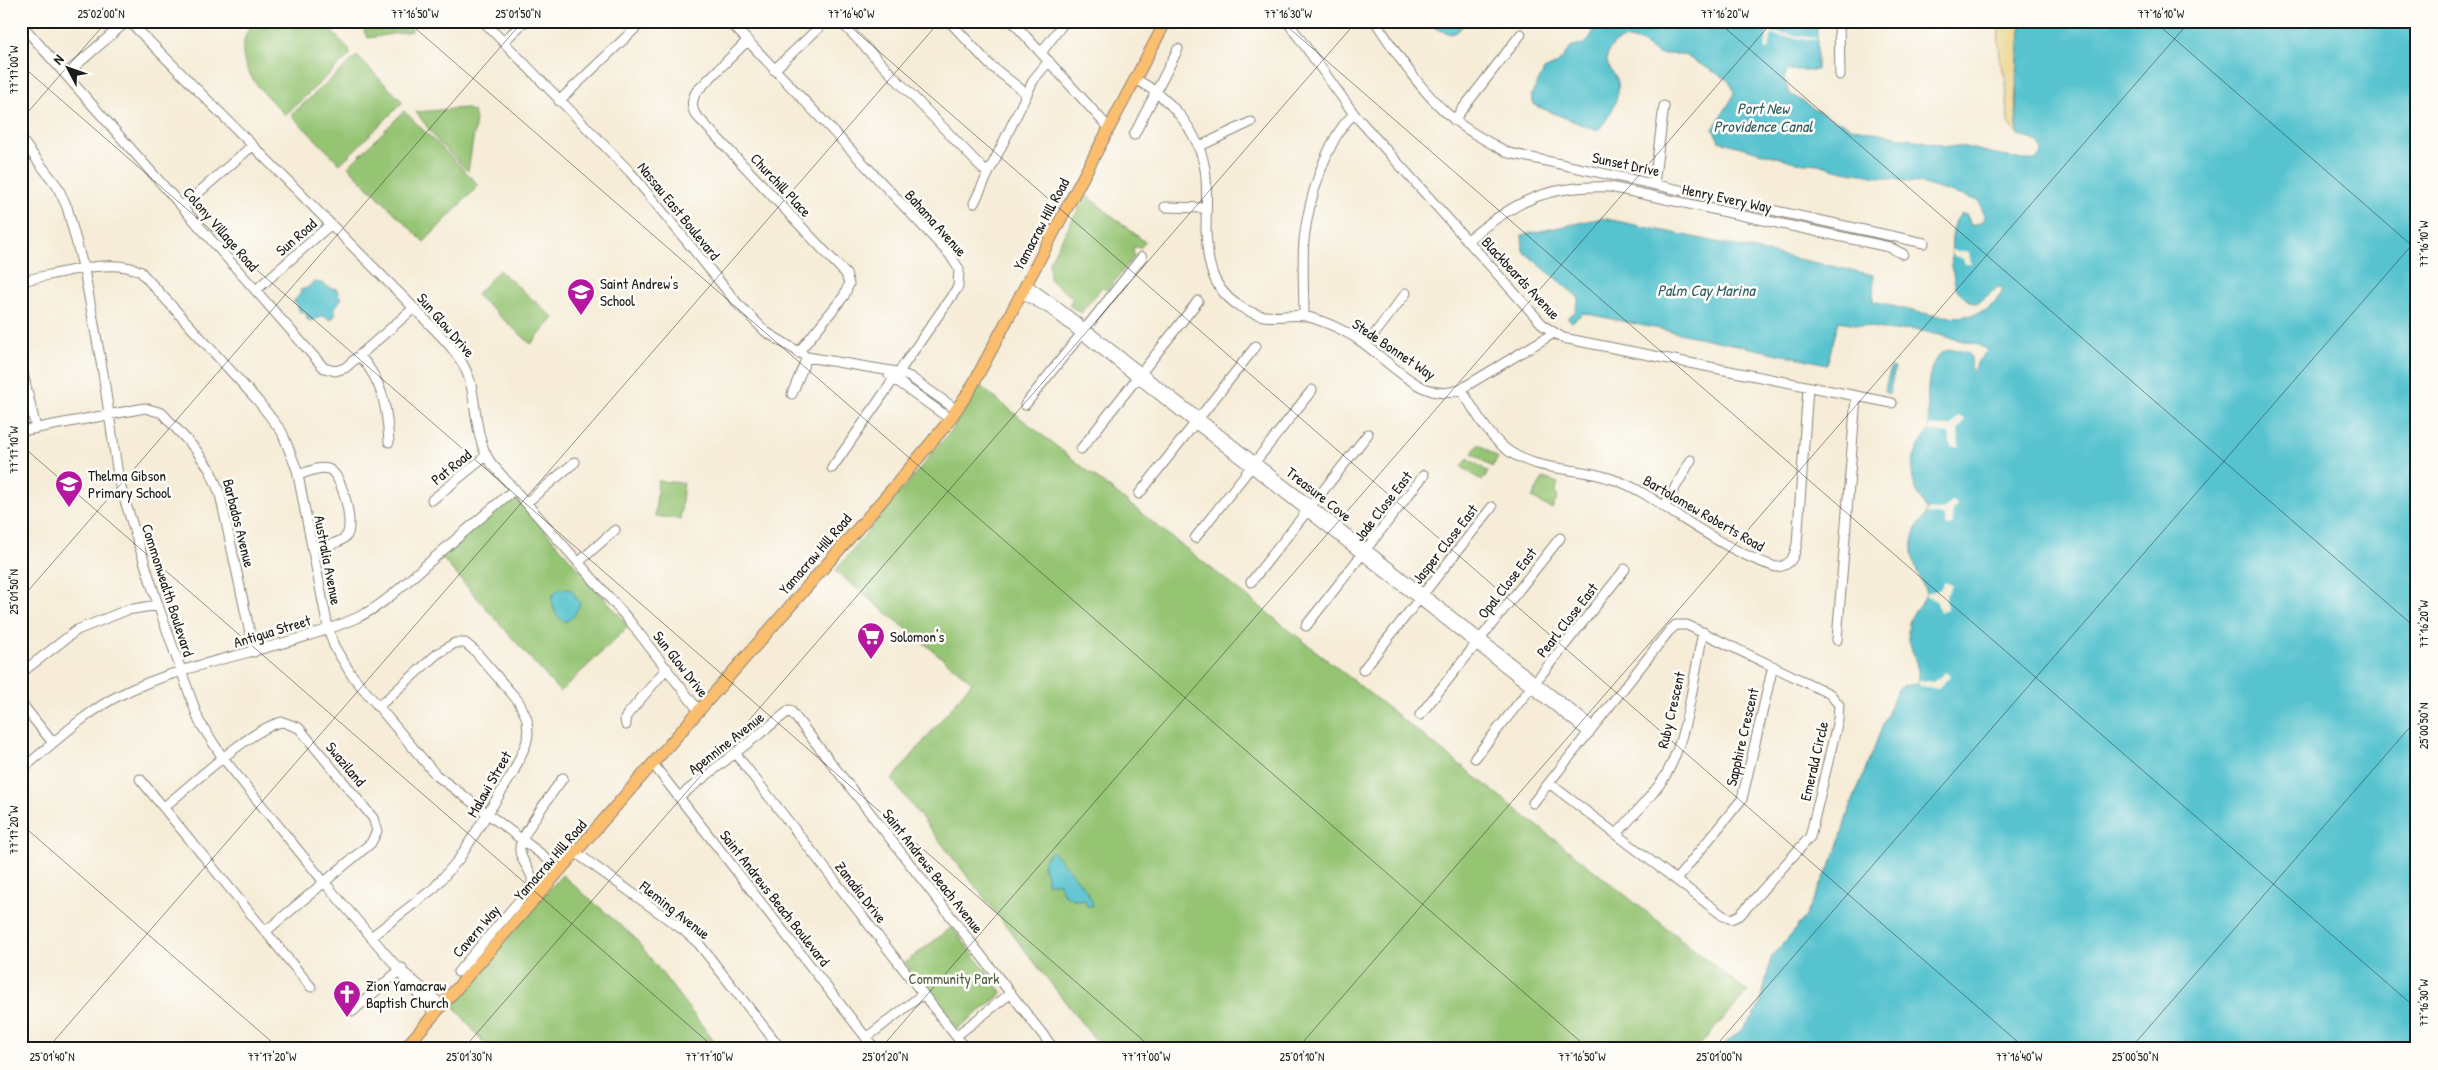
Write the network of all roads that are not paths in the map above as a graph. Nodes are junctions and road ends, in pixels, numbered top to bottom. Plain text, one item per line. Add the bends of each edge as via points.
1 (128, 21) edge
2 (483, 21) edge
3 (525, 21) edge
4 (643, 21) edge
5 (729, 21) edge
6 (826, 21) edge
7 (840, 21) edge
8 (950, 21) edge
9 (1012, 21) edge
10 (1065, 21) edge
11 (1166, 21) edge
12 (1287, 21) edge
13 (1375, 21) edge
14 (1839, 21) edge
15 (21, 24) edge
16 (1521, 34) dead end
17 (747, 41) junction
18 (504, 42) junction
19 (1178, 48) dead end
20 (1041, 53) junction
21 (1049, 61) junction
22 (774, 70) junction
23 (66, 74) junction
24 (1840, 75) dead end
25 (1136, 79) junction
26 (1155, 92) junction
27 (1027, 94) junction
28 (559, 101) junction
29 (1664, 106) dead end
30 (1354, 114) junction
31 (1454, 120) junction
32 (1251, 122) dead end
33 (1109, 128) junction
34 (1134, 135) dead end
35 (21, 139) edge
36 (252, 146) junction
37 (1198, 147) junction
38 (988, 174) junction
39 (1654, 184) junction
40 (974, 203) dead end
41 (183, 206) junction
42 (1165, 206) dead end
43 (1206, 208) junction
44 (331, 224) junction
45 (1468, 240) junction
46 (1924, 243) dead end
47 (1904, 254) dead end
48 (1142, 257) dead end
49 (84, 270) junction
50 (21, 281) edge
51 (1024, 289) junction
52 (256, 290) junction
53 (1406, 293) dead end
54 (1198, 300) dead end
55 (414, 308) junction
56 (1304, 316) junction
57 (1083, 331) junction
58 (1554, 333) junction
59 (1366, 345) junction
60 (1256, 346) dead end
61 (802, 355) junction
62 (360, 356) junction
63 (21, 364) edge
64 (895, 375) junction
65 (1139, 375) junction
66 (1808, 386) junction
67 (1461, 389) junction
68 (1312, 390) dead end
69 (792, 394) dead end
70 (1856, 396) junction
71 (1892, 403) dead end
72 (1025, 405) dead end
73 (108, 413) junction
74 (954, 415) junction
75 (1197, 420) junction
76 (36, 428) junction
77 (21, 430) edge
78 (1368, 434) dead end
79 (389, 442) dead end
80 (1081, 449) dead end
81 (486, 456) junction
82 (1691, 460) dead end
83 (575, 462) dead end
84 (1253, 465) junction
85 (832, 468) dead end
86 (298, 475) junction
87 (1424, 475) dead end
88 (514, 489) junction
89 (1139, 494) dead end
90 (432, 500) dead end
91 (526, 503) junction
92 (1664, 506) junction
93 (1492, 507) dead end
94 (1309, 508) junction
95 (615, 530) dead end
96 (1195, 538) dead end
97 (1560, 538) dead end
98 (312, 548) junction
99 (1364, 552) junction
100 (579, 562) junction
101 (1625, 569) dead end
102 (1251, 582) dead end
103 (1421, 596) junction
104 (158, 604) junction
105 (1306, 626) dead end
106 (328, 628) junction
107 (1703, 632) junction
108 (1837, 640) dead end
109 (1478, 641) junction
110 (254, 652) junction
111 (1773, 666) junction
112 (667, 668) junction
113 (1363, 670) dead end
114 (181, 672) junction
115 (21, 673) edge
116 (1534, 684) junction
117 (21, 703) edge
118 (378, 707) junction
119 (790, 710) joint
120 (699, 711) junction
121 (1420, 715) dead end
122 (626, 725) dead end
123 (1591, 730) junction
124 (53, 743) junction
125 (736, 753) junction
126 (223, 758) junction
127 (1476, 758) dead end
128 (653, 764) junction
129 (21, 770) edge
130 (563, 778) dead end
131 (140, 779) dead end
132 (1550, 782) junction
133 (679, 797) junction
134 (1533, 803) dead end
135 (164, 808) junction
136 (488, 815) junction
137 (1617, 834) junction
138 (522, 840) junction
139 (575, 852) junction
140 (561, 869) junction
141 (1676, 880) junction
142 (324, 882) junction
143 (266, 931) junction
144 (371, 937) junction
145 (399, 969) junction
146 (458, 972) dead end
147 (311, 987) dead end
148 (1011, 993) junction
149 (923, 994) junction
150 (439, 1010) junction
151 (352, 1011) dead end
152 (956, 1036) junction
153 (866, 1038) junction
154 (404, 1049) edge
155 (781, 1049) edge
156 (875, 1049) edge
157 (966, 1049) edge
158 (1054, 1049) edge

1 - 23 street
1 - 36 street, Sun Glow Drive
2 - 18 street, Nassau East Boulevard
3 - 18 street
4 - 28 street
5 - 17 street, Bahama Avenue
6 - 22 street
7 - 38 street
8 - 27 street via 990,65
9 - 20 street
10 - 20 street
11 - 25 main road, Yamacraw Hill Road
12 - 30 street, Blackbeards Avenue
13 - 31 street, Sunset Drive via 1425,90
14 - 24 street
15 - 23 street, Colony Village Road
16 - 31 street
17 - 22 street, Bahama Avenue
17 - 61 street, Churchill Place via 703,83 693,97 693,109 846,274 849,284 844,296
18 - 28 street, Nassau East Boulevard
19 - 26 street
20 - 21 street
21 - 27 street
21 - 33 street
22 - 64 street, Bahama Avenue via 943,248 959,269 958,287
23 - 41 street, Colony Village Road
25 - 26 street, Stede Bonnet Way
25 - 33 main road, Yamacraw Hill Road
26 - 34 street
26 - 37 street, Stede Bonnet Way via 1188,126
27 - 38 street
28 - 61 street, Nassau East Boulevard via 630,172 738,304 766,332
29 - 39 street
30 - 45 street, Blackbeards Avenue
30 - 56 street via 1338,132 1309,214 1304,239
31 - 39 street, Sunset Drive via 1509,153
32 - 37 street
33 - 51 main road, Yamacraw Hill Road
35 - 49 street, Commonwealth Boulevard via 57,186 67,207
36 - 41 street
36 - 44 street, Sun Glow Drive
37 - 43 street, Stede Bonnet Way via 1205,170
38 - 40 street
39 - 46 street, Sunset Drive
41 - 52 street, Colony Village Road
42 - 43 street
43 - 56 street, Stede Bonnet Way via 1213,278 1228,298 1263,316
44 - 52 street, Sun Road
44 - 55 street, Sun Glow Drive
45 - 47 street, Henry Every Way via 1521,202 1541,194 1586,186 1610,187 1889,247
45 - 58 street, Blackbeards Avenue via 1544,326
48 - 57 street
49 - 50 street, Australia Avenue
49 - 73 street, Commonwealth Boulevard
49 - 86 street, Australia Avenue via 116,265 140,271 258,401 282,432
51 - 57 street, Treasure Cove
51 - 74 main road, Yamacraw Hill Road
52 - 62 street, Colony Village Road via 324,368 340,370
53 - 59 street
54 - 65 street
55 - 62 street, Colony Village Road
55 - 81 street, Sun Glow Drive via 464,365
56 - 59 street, Stede Bonnet Way via 1341,330
57 - 65 street, Treasure Cove
57 - 72 street
58 - 66 street, Blackbeards Avenue via 1563,338
58 - 67 street, Stede Bonnet Way
59 - 67 street, Stede Bonnet Way via 1418,386 1443,394
60 - 75 street
61 - 64 street, Nassau East Boulevard via 880,369
61 - 69 street, Churchill Place
62 - 79 street via 380,385
63 - 76 street
64 - 74 street, Nassau East Boulevard via 910,378
64 - 85 street, Bahama Avenue
65 - 75 street, Treasure Cove
65 - 80 street
66 - 70 street, Blackbeards Avenue
66 - 92 street, Bartolomew Roberts Road via 1797,544 1788,565 1776,567 1766,563 1703,532
67 - 92 street, Bartolomew Roberts Road via 1489,432 1508,451 1534,463 1613,479
68 - 84 street
70 - 71 street, Blackbeards Avenue
70 - 108 street
73 - 76 street, Barbados Avenue
73 - 104 street, Commonwealth Boulevard via 119,482
73 - 110 street, Barbados Avenue via 146,408 162,413 210,470 220,494
74 - 120 main road, Yamacraw Hill Road
75 - 84 street, Treasure Cove
75 - 89 street
76 - 77 street, Barbados Avenue
78 - 94 street
81 - 88 street, Sun Glow Drive
81 - 90 street, Pat Road
82 - 92 street
83 - 91 street
84 - 94 street, Treasure Cove
84 - 96 street
86 - 98 street, Australia Avenue
86 - 98 street via 324,468 334,472 340,481 350,524 347,534 338,542
87 - 99 street, Jade Close East
88 - 91 street, Sun Glow Drive
88 - 106 street, Antigua Street via 381,605
91 - 100 street, Sun Glow Drive
93 - 103 street, Jasper Close East
94 - 99 street, Treasure Cove
94 - 102 street
95 - 100 street
97 - 109 street, Opal Close East
98 - 106 street, Australia Avenue
99 - 103 street, Treasure Cove
99 - 105 street, Jade Close East
100 - 112 street, Sun Glow Drive
101 - 116 street, Pearl Close East
103 - 109 street, Treasure Cove
103 - 113 street, Jasper Close East
104 - 114 street, Commonwealth Boulevard
104 - 115 street via 128,610 77,630
106 - 110 street, Antigua Street
106 - 118 street, Australia Avenue via 334,646 351,674
107 - 111 street, Emerald Circle
107 - 123 street, Emerald Circle via 1676,624
107 - 137 street, Ruby Crescent via 1674,758 1664,778
109 - 116 street, Treasure Cove
109 - 121 street, Opal Close East
110 - 114 street, Antigua Street
111 - 141 street, Sapphire Crescent via 1742,799
111 - 141 street, Emerald Circle via 1830,694 1839,705 1810,837 1740,915 1731,919
112 - 120 street, Sun Glow Drive
112 - 122 street via 627,715
114 - 124 street, Antigua Street via 104,703
114 - 126 street, Commonwealth Boulevard via 199,721
116 - 123 street, Treasure Cove
116 - 127 street, Pearl Close East
117 - 124 street
118 - 136 street, Australia Avenue via 436,775
118 - 136 street, Malawi Street via 450,645 460,642 472,647 519,702 528,725 526,744 514,773
119 - 125 street, Apennine Avenue
119 - 148 street, Saint Andrews Beach Avenue
120 - 128 main road, Yamacraw Hill Road
123 - 132 street, Emerald Circle
124 - 129 street, Antigua Street
125 - 133 street, Apennine Avenue
125 - 149 street, Zanadia Drive
126 - 135 street, Swaziland
126 - 142 street, Commonwealth Boulevard
126 - 142 street, Swaziland via 270,725 294,724 373,818 377,824 375,837
128 - 133 street, Saint Andrews Beach Boulevard
128 - 139 main road, Yamacraw Hill Road
130 - 138 street
131 - 135 street
132 - 134 street, Emerald Circle
132 - 137 street, Emerald Circle
133 - 153 street, Saint Andrews Beach Boulevard
135 - 143 street
136 - 138 street, Australia Avenue
136 - 144 street, Malawi Street via 459,859 434,888
137 - 141 street, Emerald Circle
138 - 140 street, Australia Avenue
138 - 146 street, Cavern Way via 520,855 533,879 531,887
139 - 140 main road, Yamacraw Hill Road
139 - 155 street, Fleming Avenue via 699,944
140 - 150 main road, Yamacraw Hill Road
142 - 143 street, Swaziland
142 - 144 street, Commonwealth Boulevard
143 - 147 street
144 - 145 street, Commonwealth Boulevard
145 - 150 street, Commonwealth Boulevard
145 - 151 street
148 - 152 street
148 - 158 street, Saint Andrews Beach Avenue
149 - 152 street, Zanadia Drive
149 - 153 street
150 - 154 main road, Yamacraw Hill Road
152 - 157 street, Zanadia Drive
153 - 156 street, Saint Andrews Beach Boulevard

